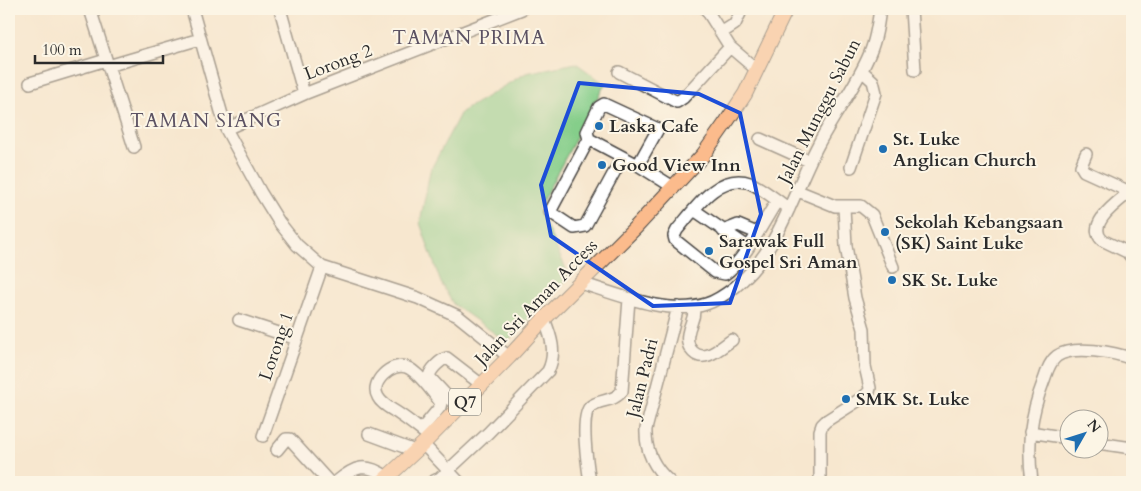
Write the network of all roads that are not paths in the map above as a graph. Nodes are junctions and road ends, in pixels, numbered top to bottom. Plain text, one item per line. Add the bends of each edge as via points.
1 (90, 9) edge
2 (192, 9) edge
3 (282, 9) edge
4 (522, 9) edge
5 (706, 9) edge
6 (742, 9) edge
7 (786, 9) edge
8 (880, 9) edge
9 (911, 9) edge
10 (721, 33) junction
11 (200, 39) junction
12 (730, 47) junction
13 (107, 63) junction
14 (757, 70) junction
15 (862, 70) junction
16 (915, 70) dead end
17 (619, 72) dead end
18 (30, 83) dead end
19 (304, 94) junction
20 (226, 129) junction
21 (589, 139) junction
22 (760, 139) dead end
23 (134, 147) dead end
24 (1086, 154) dead end
25 (622, 158) junction
26 (809, 161) junction
27 (638, 165) junction
28 (851, 167) dead end
29 (673, 187) junction
30 (798, 190) junction
31 (1131, 191) edge
32 (777, 201) junction
33 (844, 207) junction
34 (789, 209) junction
35 (694, 210) junction
36 (723, 231) junction
37 (757, 233) junction
38 (748, 247) junction
39 (1132, 258) edge
40 (322, 267) junction
41 (893, 267) dead end
42 (581, 283) junction
43 (629, 298) junction
44 (678, 307) junction
45 (694, 307) junction
46 (544, 319) junction
47 (239, 320) dead end
48 (296, 339) junction
49 (732, 340) dead end
50 (509, 357) junction
51 (1132, 359) edge
52 (482, 384) junction
53 (458, 408) junction
54 (1030, 432) junction
55 (369, 434) dead end
56 (263, 436) dead end
57 (1058, 436) edge
58 (422, 441) junction
59 (1108, 444) edge
60 (1132, 448) edge
61 (277, 450) dead end
62 (448, 470) junction
63 (385, 480) edge
64 (329, 482) edge
65 (336, 482) edge
66 (432, 482) edge
67 (459, 482) edge
68 (590, 482) edge
69 (670, 482) edge
70 (820, 482) edge
71 (1032, 482) edge

1 - 13 street
2 - 11 street
3 - 19 street
4 - 19 street, Lorong 2
5 - 10 street
6 - 10 street via 735,24
7 - 14 main road, Q7
8 - 15 street, Jalan Munggu Sabun via 878,28
9 - 16 street
10 - 12 street
11 - 13 street
11 - 20 street
12 - 14 street
12 - 17 street via 677,102
13 - 18 street
13 - 23 street
14 - 29 main road, Q7 via 745,94 703,155
15 - 26 street, Jalan Munggu Sabun
15 - 28 street via 873,81 876,93
19 - 20 street, Lorong 2
20 - 40 street via 279,222 297,246
21 - 25 street
21 - 25 street via 550,212 574,228 585,226
21 - 27 street via 587,132 599,107 604,104 658,130
22 - 26 street
24 - 31 street via 1082,168
25 - 27 street
26 - 30 street, Jalan Munggu Sabun
27 - 29 street
29 - 42 main road, Jalan Sri Aman Access / Q7
30 - 33 street via 824,203
30 - 34 street, Jalan Munggu Sabun
31 - 39 street via 1101,218 1097,229 1102,240 1127,252
32 - 34 street
32 - 35 street via 751,183 742,182 714,188
32 - 37 street
33 - 41 street via 861,206 869,212
33 - 70 street via 846,246 864,329 865,366 870,388 862,398 822,425
34 - 45 street, Jalan Munggu Sabun via 771,246 742,280 714,301
35 - 36 street
35 - 38 street via 677,230 675,240 716,272 724,274 730,270
36 - 37 street via 738,225
36 - 38 street
37 - 38 street
40 - 48 street, Lorong 1
40 - 50 street via 443,308 469,324
42 - 43 street, Jalan Munggu Sabun
42 - 46 main road, Jalan Sri Aman Access / Q7
43 - 44 street, Jalan Munggu Sabun
43 - 68 street via 622,391 587,411 585,425
44 - 45 street, Jalan Munggu Sabun
44 - 69 street, Jalan Padri via 646,429 652,460
45 - 49 street via 688,339 693,353 701,356 710,354
46 - 50 main road, Jalan Sri Aman Access / Q7
46 - 62 street via 552,340 552,362 548,371
47 - 48 street
48 - 56 street, Lorong 1
50 - 52 main road, Jalan Sri Aman Access / Q7
51 - 54 street via 1093,351 1058,356 1050,365 1040,388
52 - 53 main road, Jalan Sri Aman Access / Q7
52 - 53 street via 447,358 442,359 429,376
53 - 58 main road, Jalan Sri Aman Access / Q7
54 - 57 street
54 - 71 street
55 - 58 street
58 - 58 street via 441,403 408,367 388,370 378,381 378,398
58 - 62 street
58 - 63 main road, Jalan Sri Aman Access / Q7
59 - 60 street
61 - 64 street via 286,439 293,441
62 - 66 street
62 - 67 street
63 - 65 street via 376,469 359,467

